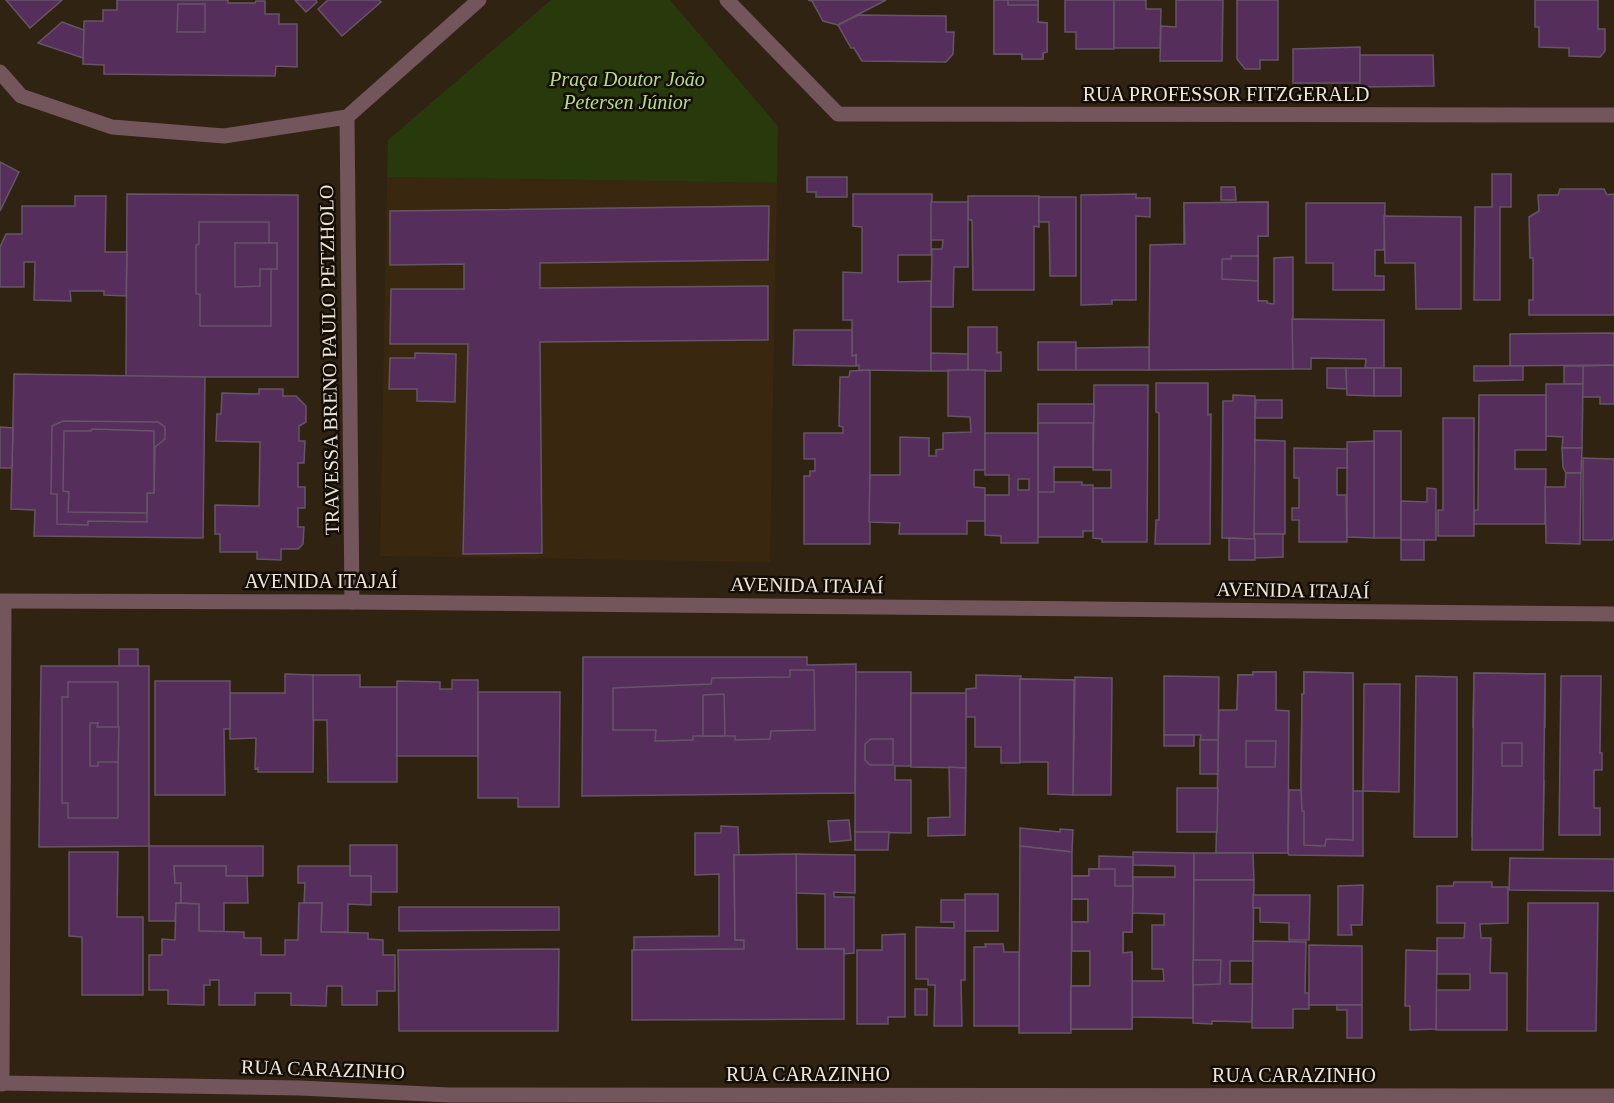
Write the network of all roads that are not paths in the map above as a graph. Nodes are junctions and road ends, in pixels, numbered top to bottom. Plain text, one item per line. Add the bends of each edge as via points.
1 (479, 0) edge
2 (727, 0) edge
3 (0, 72) edge
4 (1614, 115) edge
5 (347, 117) junction
6 (2, 601) edge
7 (352, 602) junction
8 (1614, 614) edge
9 (1, 1083) edge
10 (1614, 1096) edge
11 (448, 1099) edge
12 (944, 1099) edge
13 (1484, 1100) edge

1 - 5 street
2 - 4 street, RUA PROFESSOR FITZGERALD via 838,114
3 - 5 street via 21,96 112,127 224,136
5 - 7 street, TRAVESSA BRENO PAULO PETZHOLO
6 - 7 street, AVENIDA ITAJAÍ
6 - 9 street
7 - 8 street, AVENIDA ITAJAÍ
9 - 11 street, RUA CARAZINHO via 300,1088
10 - 13 street, RUA CARAZINHO
11 - 12 street, RUA CARAZINHO
12 - 13 street, RUA CARAZINHO

